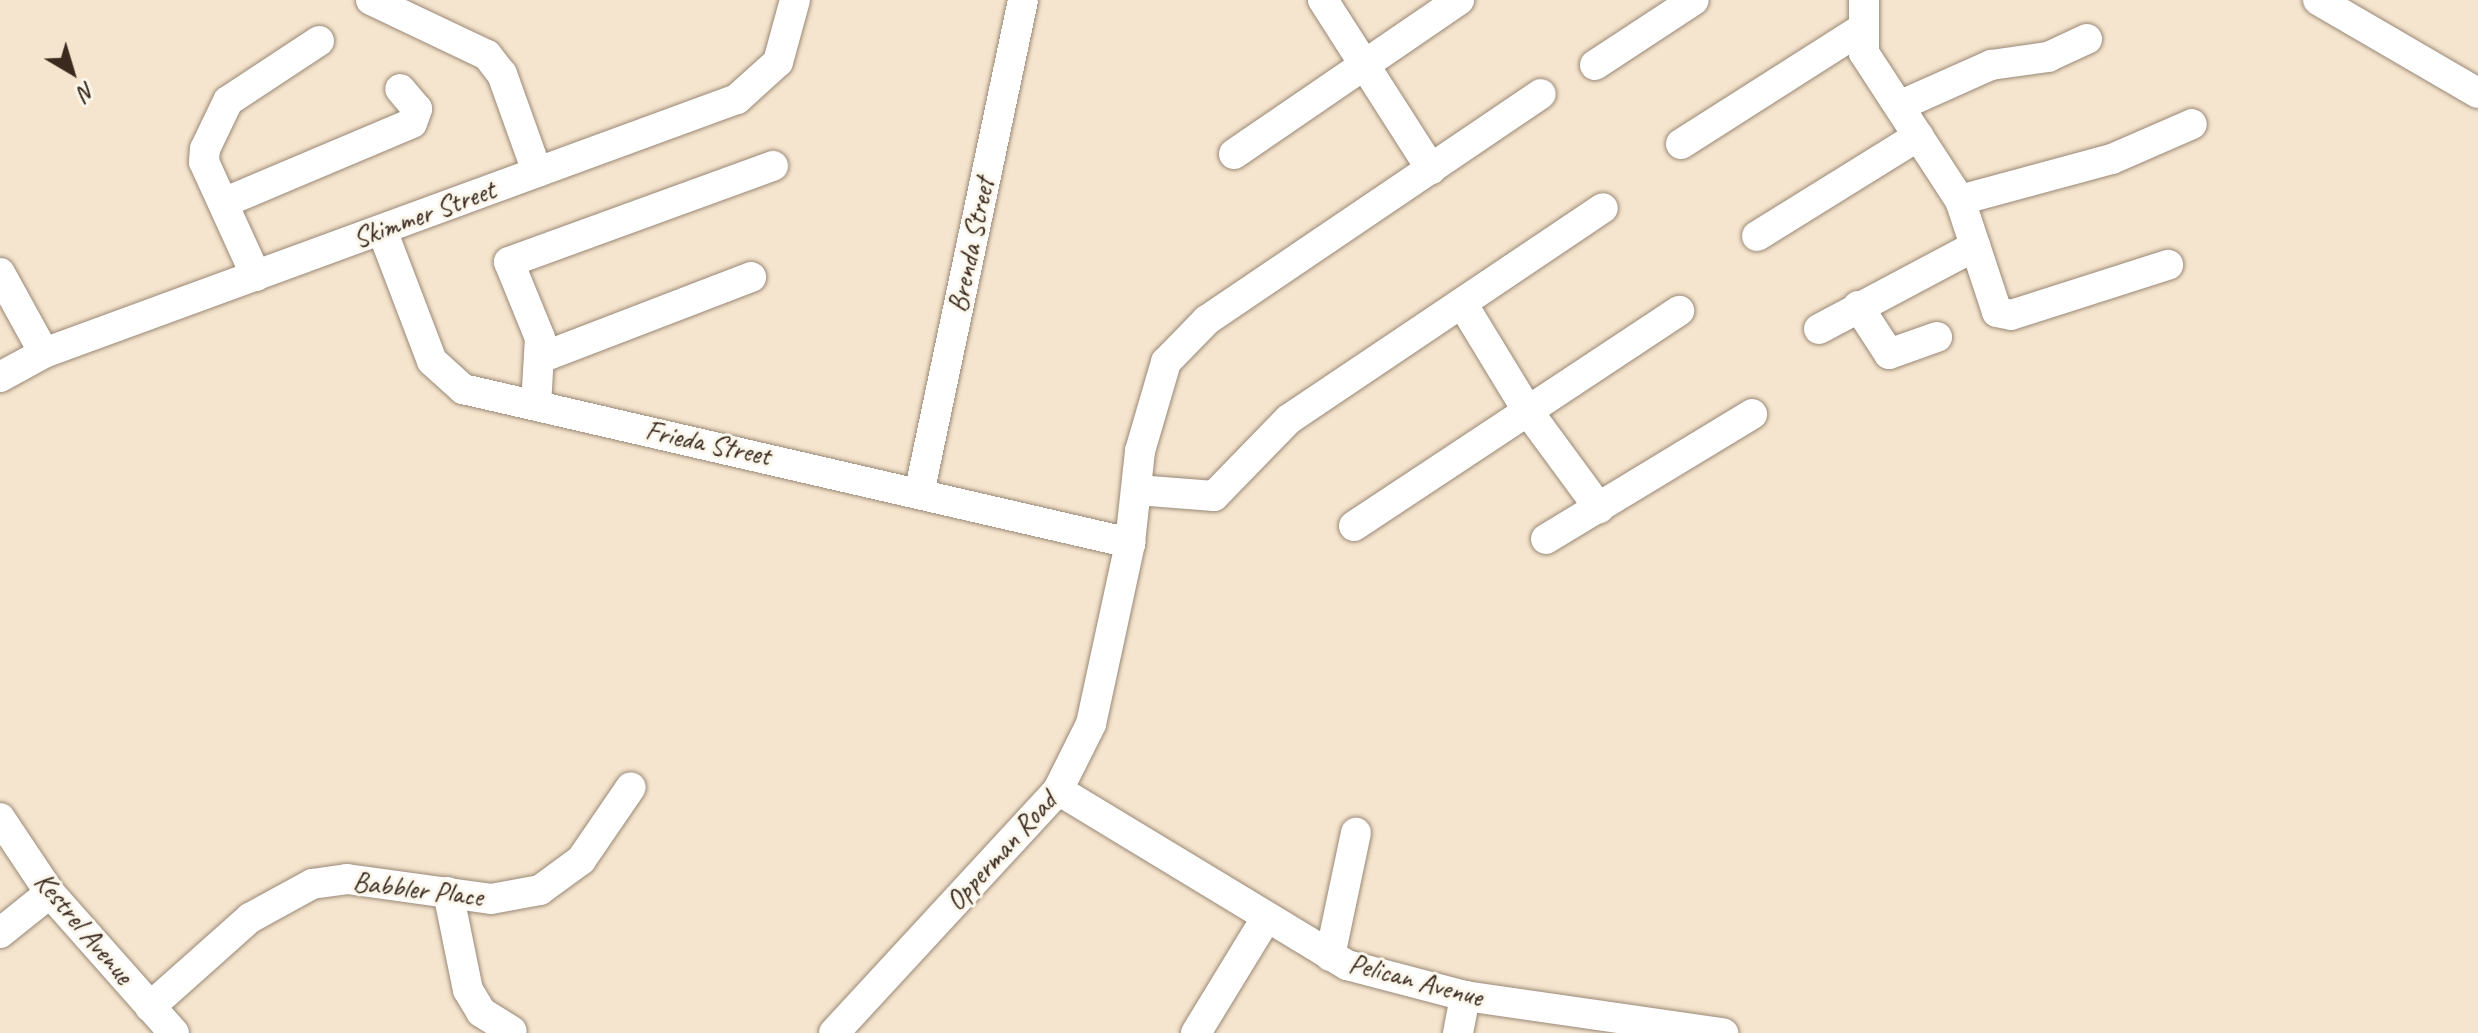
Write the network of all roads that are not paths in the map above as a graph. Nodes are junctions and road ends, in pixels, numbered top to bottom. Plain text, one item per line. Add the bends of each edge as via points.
1 (371, 0) edge
2 (795, 0) edge
3 (1023, 0) edge
4 (1323, 0) edge
5 (1459, 0) edge
6 (1694, 0) edge
7 (2318, 0) edge
8 (1862, 15) edge
9 (2087, 39) dead end
10 (319, 41) dead end
11 (1595, 65) dead end
12 (1365, 68) junction
13 (400, 89) dead end
14 (2478, 93) edge
15 (1541, 94) dead end
16 (1899, 106) junction
17 (2192, 124) dead end
18 (1918, 136) junction
19 (1681, 144) dead end
20 (1234, 154) dead end
21 (773, 166) dead end
22 (1431, 169) junction
23 (537, 172) junction
24 (1960, 200) junction
25 (223, 203) junction
26 (1603, 208) dead end
27 (382, 230) junction
28 (1757, 236) dead end
29 (1975, 246) junction
30 (2168, 265) dead end
31 (0, 273) edge
32 (256, 276) junction
33 (751, 277) dead end
34 (1462, 303) junction
35 (1858, 306) junction
36 (1679, 311) dead end
37 (1819, 329) dead end
38 (1937, 337) dead end
39 (44, 353) junction
40 (543, 357) junction
41 (0, 377) edge
42 (536, 405) junction
43 (1527, 410) junction
44 (1752, 414) dead end
45 (920, 489) junction
46 (1137, 490) junction
47 (1599, 508) junction
48 (1354, 526) dead end
49 (1546, 539) dead end
50 (1130, 543) junction
51 (631, 787) dead end
52 (1058, 790) junction
53 (0, 818) edge
54 (1356, 833) dead end
55 (448, 892) junction
56 (50, 893) junction
57 (1265, 920) junction
58 (0, 933) edge
59 (1330, 956) junction
60 (1465, 996) junction
61 (150, 1007) junction
62 (511, 1031) edge
63 (174, 1033) edge
64 (834, 1033) edge
65 (1196, 1033) edge
66 (1458, 1033) edge
67 (1723, 1033) edge

1 - 23 street via 487,55 502,74
2 - 23 street, Skimmer Street via 778,62 753,90
3 - 45 street, Brenda Street
4 - 12 street
5 - 12 street
6 - 11 street
7 - 14 street
8 - 16 street via 1864,53
8 - 19 street
9 - 16 street via 2048,57 1991,65
10 - 25 street via 228,101 216,119 204,162
12 - 20 street
12 - 22 street
13 - 25 street via 418,112 412,123
15 - 22 street, Opperman Road
16 - 18 street
17 - 24 street via 2112,159
18 - 24 street
18 - 28 street
21 - 40 street via 509,262
22 - 46 street, Opperman Road via 1207,320 1178,347 1156,383
23 - 27 street, Skimmer Street
24 - 29 street
25 - 32 street
26 - 34 street
27 - 32 street, Skimmer Street
27 - 42 street, Frieda Street via 432,361 463,389
29 - 30 street via 1994,307 2004,315
29 - 35 street
31 - 39 street
32 - 39 street, Skimmer Street
33 - 40 street
34 - 43 street
34 - 46 street via 1289,419 1214,496
35 - 37 street
35 - 38 street via 1889,354
36 - 43 street
39 - 41 street, Skimmer Street
40 - 42 street
42 - 45 street, Frieda Street
43 - 47 street
43 - 48 street
44 - 47 street
45 - 50 street, Frieda Street
46 - 50 street, Opperman Road
47 - 49 street
50 - 52 street, Opperman Road via 1091,724
51 - 55 street, Babbler Place via 597,842 552,883 509,899
52 - 57 street, Pelican Avenue
52 - 64 street, Opperman Road
53 - 56 street, Kestrel Avenue
54 - 59 street
55 - 61 street, Babbler Place via 347,879 312,884 250,918
55 - 62 street via 468,990 481,1012
56 - 58 street
56 - 61 street, Kestrel Avenue
57 - 59 street, Pelican Avenue
57 - 65 street
59 - 60 street, Pelican Avenue
60 - 66 street
60 - 67 street, Pelican Avenue
61 - 63 street, Kestrel Avenue

